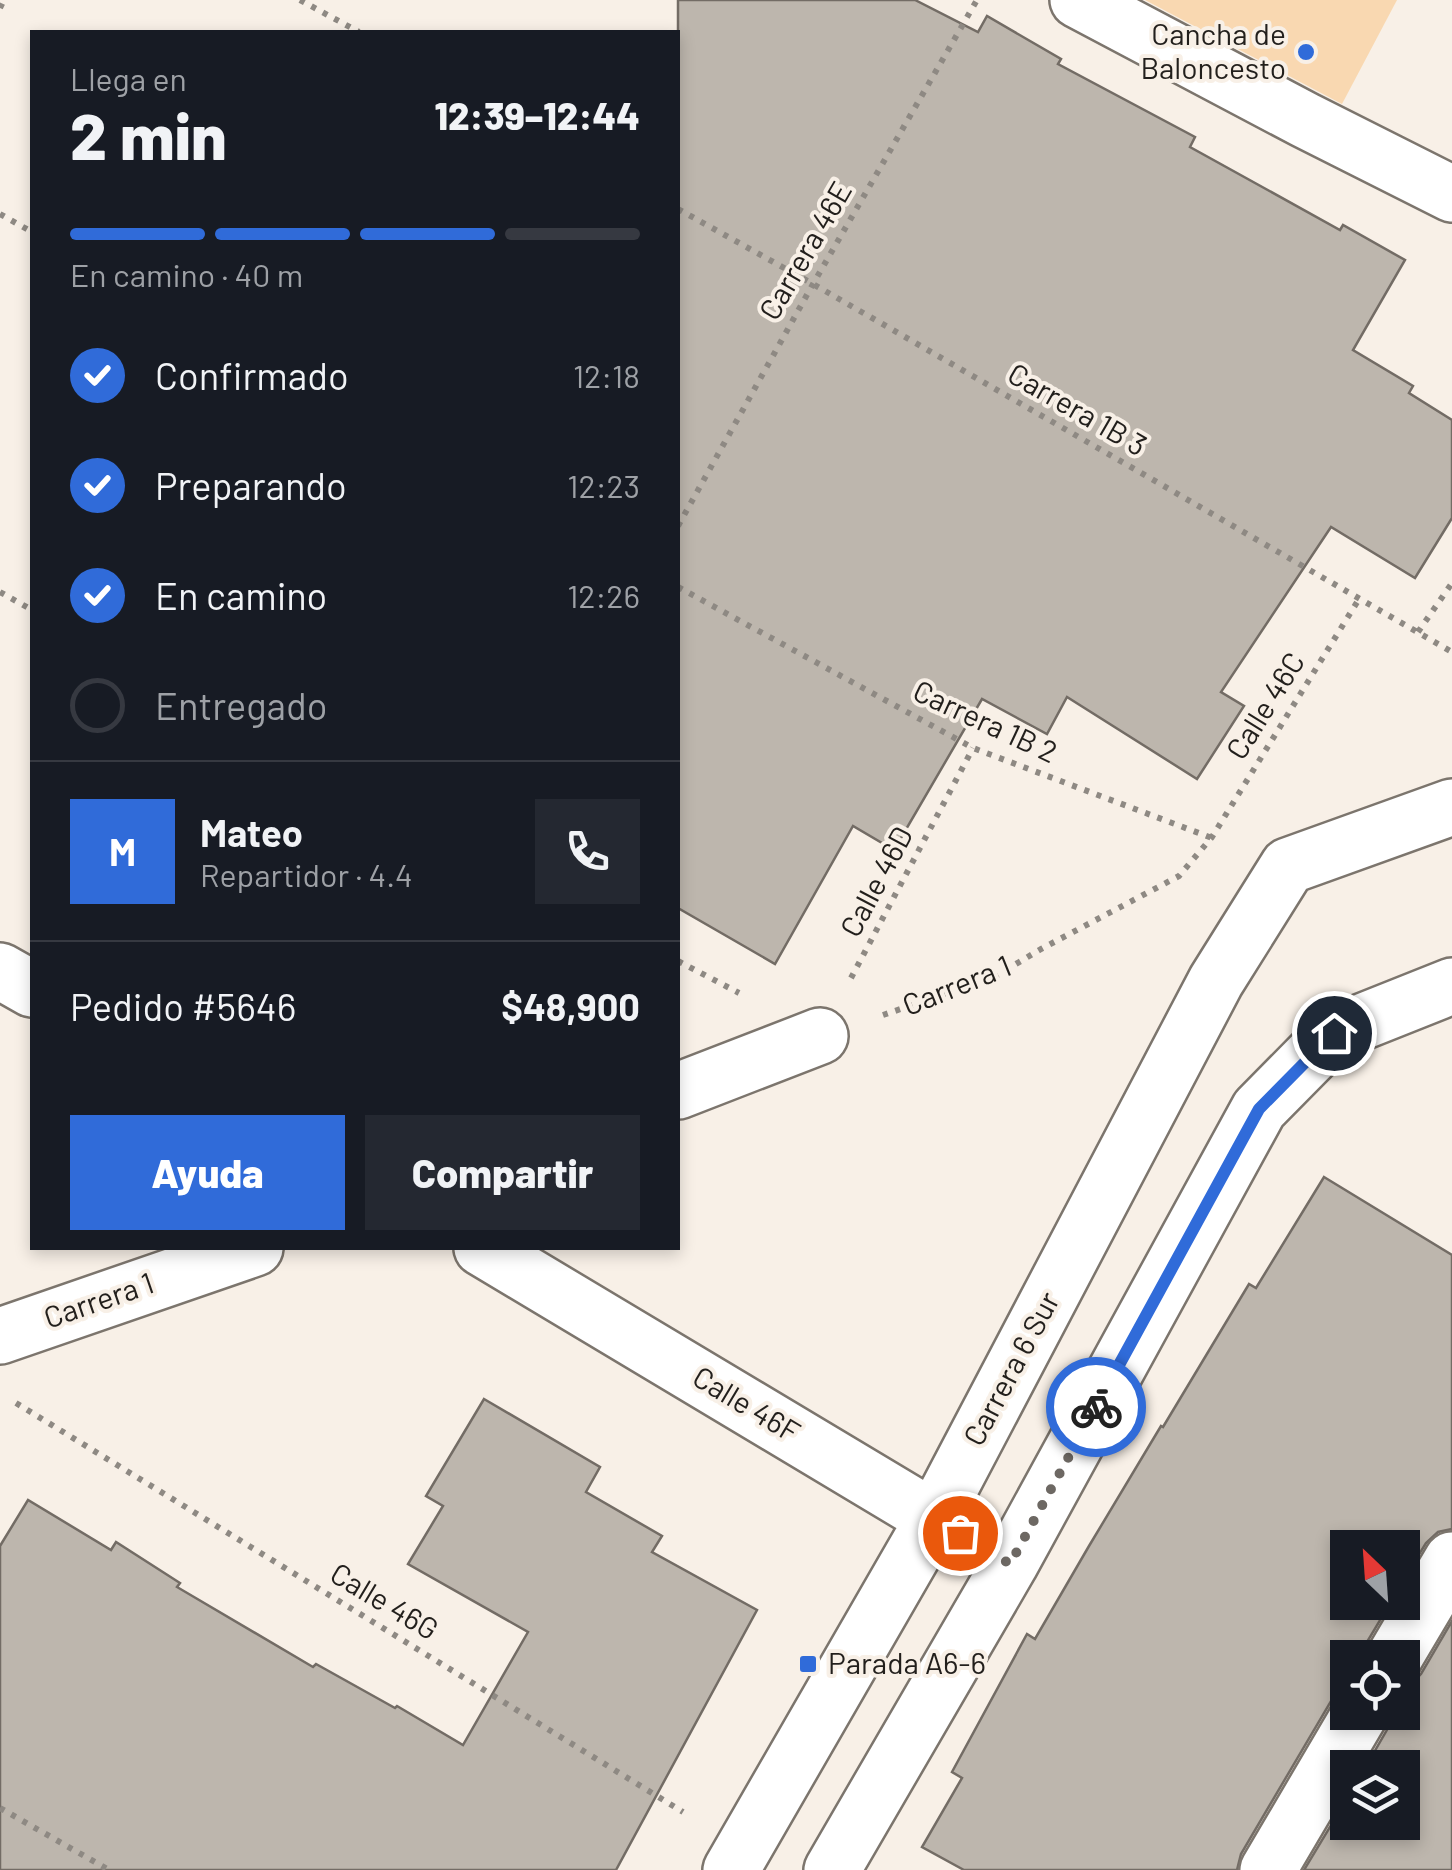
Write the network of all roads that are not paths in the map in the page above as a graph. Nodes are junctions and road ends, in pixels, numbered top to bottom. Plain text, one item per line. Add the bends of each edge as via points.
1 (1078, 0) edge
2 (1452, 194) edge
3 (1452, 807) edge
4 (0, 971) edge
5 (1452, 986) edge
6 (30, 989) edge
7 (820, 1036) road end
8 (680, 1090) edge
9 (248, 1250) edge
10 (485, 1250) edge
11 (0, 1336) edge
12 (934, 1518) junction
13 (1452, 1560) edge
14 (1010, 1564) junction
15 (1405, 1640) edge
16 (1350, 1730) edge
17 (738, 1860) edge
18 (832, 1870) edge
19 (1268, 1870) edge

1 - 2 street
3 - 12 street, Carrera 6 Sur via 1288,866 1216,980
4 - 6 street
5 - 14 street via 1334,1033 1259,1109
7 - 8 street
9 - 11 street, Carrera 1
10 - 12 street, Calle 46F
12 - 14 street, Calle 46F
12 - 17 street, Carrera 6 Sur
13 - 15 street
14 - 18 street
16 - 19 street

